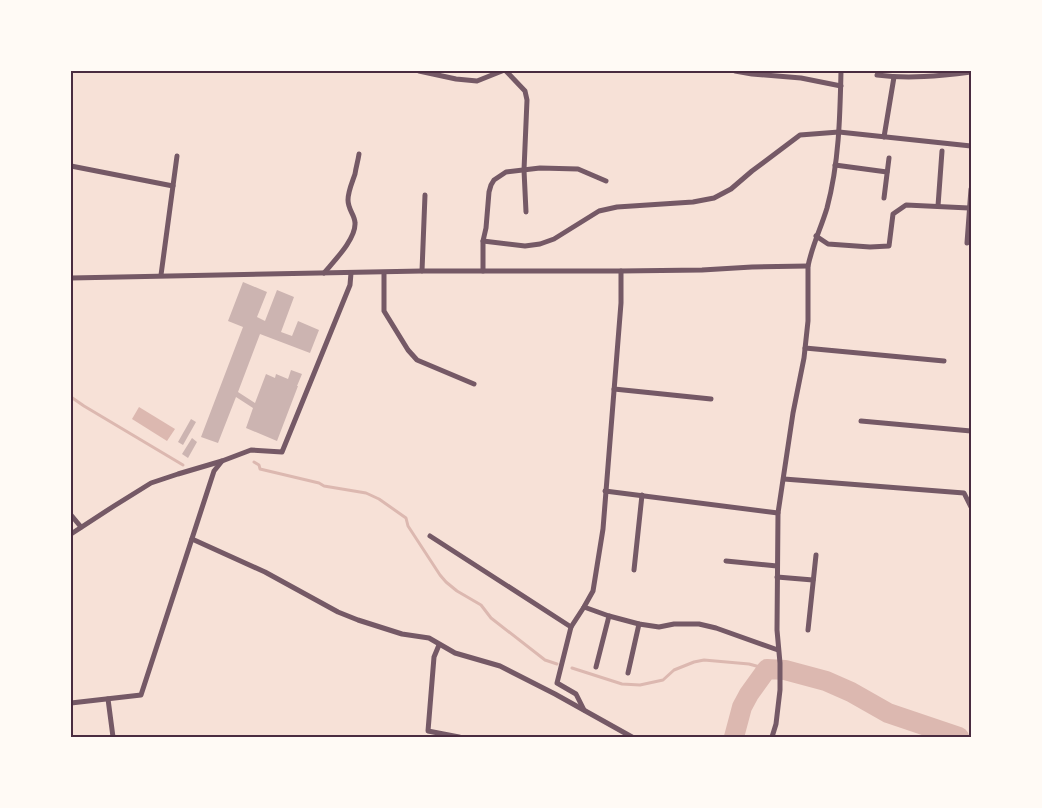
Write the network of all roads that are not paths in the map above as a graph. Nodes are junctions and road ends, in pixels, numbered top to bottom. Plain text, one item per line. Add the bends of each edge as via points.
1 (419, 71) edge
2 (502, 71) edge
3 (506, 71) edge
4 (734, 71) edge
5 (841, 71) edge
6 (971, 72) edge
7 (877, 75) dead end
8 (894, 77) junction
9 (841, 86) junction
10 (839, 132) junction
11 (884, 137) junction
12 (971, 146) edge
13 (942, 151) dead end
14 (359, 154) dead end
15 (177, 156) dead end
16 (889, 158) dead end
17 (835, 165) junction
18 (71, 166) edge
19 (524, 170) junction
20 (887, 172) junction
21 (606, 181) dead end
22 (173, 186) junction
23 (971, 189) edge
24 (425, 195) dead end
25 (884, 198) dead end
26 (938, 206) junction
27 (969, 208) junction
28 (526, 212) dead end
29 (816, 236) junction
30 (483, 241) junction
31 (967, 244) dead end
32 (808, 266) junction
33 (422, 271) junction
34 (483, 271) junction
35 (621, 271) junction
36 (324, 273) junction
37 (351, 273) junction
38 (384, 273) junction
39 (161, 275) junction
40 (71, 278) edge
41 (805, 348) junction
42 (944, 362) dead end
43 (474, 384) dead end
44 (614, 389) junction
45 (711, 399) dead end
46 (862, 421) dead end
47 (971, 431) edge
48 (222, 461) junction
49 (784, 479) junction
50 (605, 491) junction
51 (642, 496) junction
52 (971, 507) edge
53 (778, 513) junction
54 (71, 515) edge
55 (81, 528) junction
56 (71, 534) edge
57 (430, 536) dead end
58 (192, 539) junction
59 (816, 555) dead end
60 (726, 562) dead end
61 (777, 566) junction
62 (634, 570) dead end
63 (777, 577) junction
64 (813, 580) junction
65 (584, 607) junction
66 (610, 616) junction
67 (639, 624) junction
68 (571, 627) junction
69 (808, 630) dead end
70 (439, 645) junction
71 (778, 650) junction
72 (596, 667) dead end
73 (628, 673) dead end
74 (108, 699) junction
75 (71, 703) edge
76 (584, 710) junction
77 (113, 737) edge
78 (459, 737) edge
79 (632, 737) edge
80 (772, 737) edge

1 - 2 street via 477,81
3 - 19 street via 525,91 527,100
4 - 9 street
5 - 9 street
6 - 8 street
7 - 8 street
8 - 11 street
9 - 10 street
10 - 11 street
10 - 17 street
10 - 30 street via 800,135 731,189 714,198 599,211 540,244 524,246
11 - 12 street
13 - 26 street
14 - 36 street via 348,199 354,231
15 - 22 street
16 - 20 street
17 - 20 street
17 - 29 street
18 - 22 street
19 - 21 street via 578,169
19 - 28 street
19 - 30 street via 506,172 491,185
20 - 25 street
22 - 39 street
23 - 27 street
24 - 33 street
26 - 27 street
26 - 29 street via 906,204 893,214 889,246 870,248 828,244
27 - 31 street
29 - 32 street
30 - 34 street
32 - 35 street
32 - 41 street
33 - 34 street
33 - 38 street
34 - 35 street
35 - 44 street
36 - 37 street
36 - 39 street
37 - 38 street
37 - 48 street via 350,285 282,452 251,450
38 - 43 street via 384,311 408,350 417,360
39 - 40 street
41 - 42 street
41 - 49 street
44 - 45 street
44 - 50 street
46 - 47 street
48 - 55 street via 151,484
48 - 58 street via 214,471
49 - 52 street via 964,494
49 - 53 street
50 - 51 street
50 - 65 street via 593,591
51 - 53 street
51 - 62 street
53 - 61 street
54 - 55 street
55 - 56 street
57 - 68 street
58 - 70 street via 265,572 338,612 402,634 429,638
58 - 74 street via 141,695
59 - 64 street
60 - 61 street
61 - 63 street
63 - 64 street
63 - 71 street
64 - 69 street
65 - 66 street
65 - 68 street
66 - 67 street
66 - 72 street
67 - 71 street via 658,627 699,624
67 - 73 street
68 - 76 street via 557,683 576,694
70 - 76 street via 500,666
70 - 78 street via 434,657 428,731
71 - 80 street via 781,676
74 - 75 street
74 - 77 street
76 - 79 street

